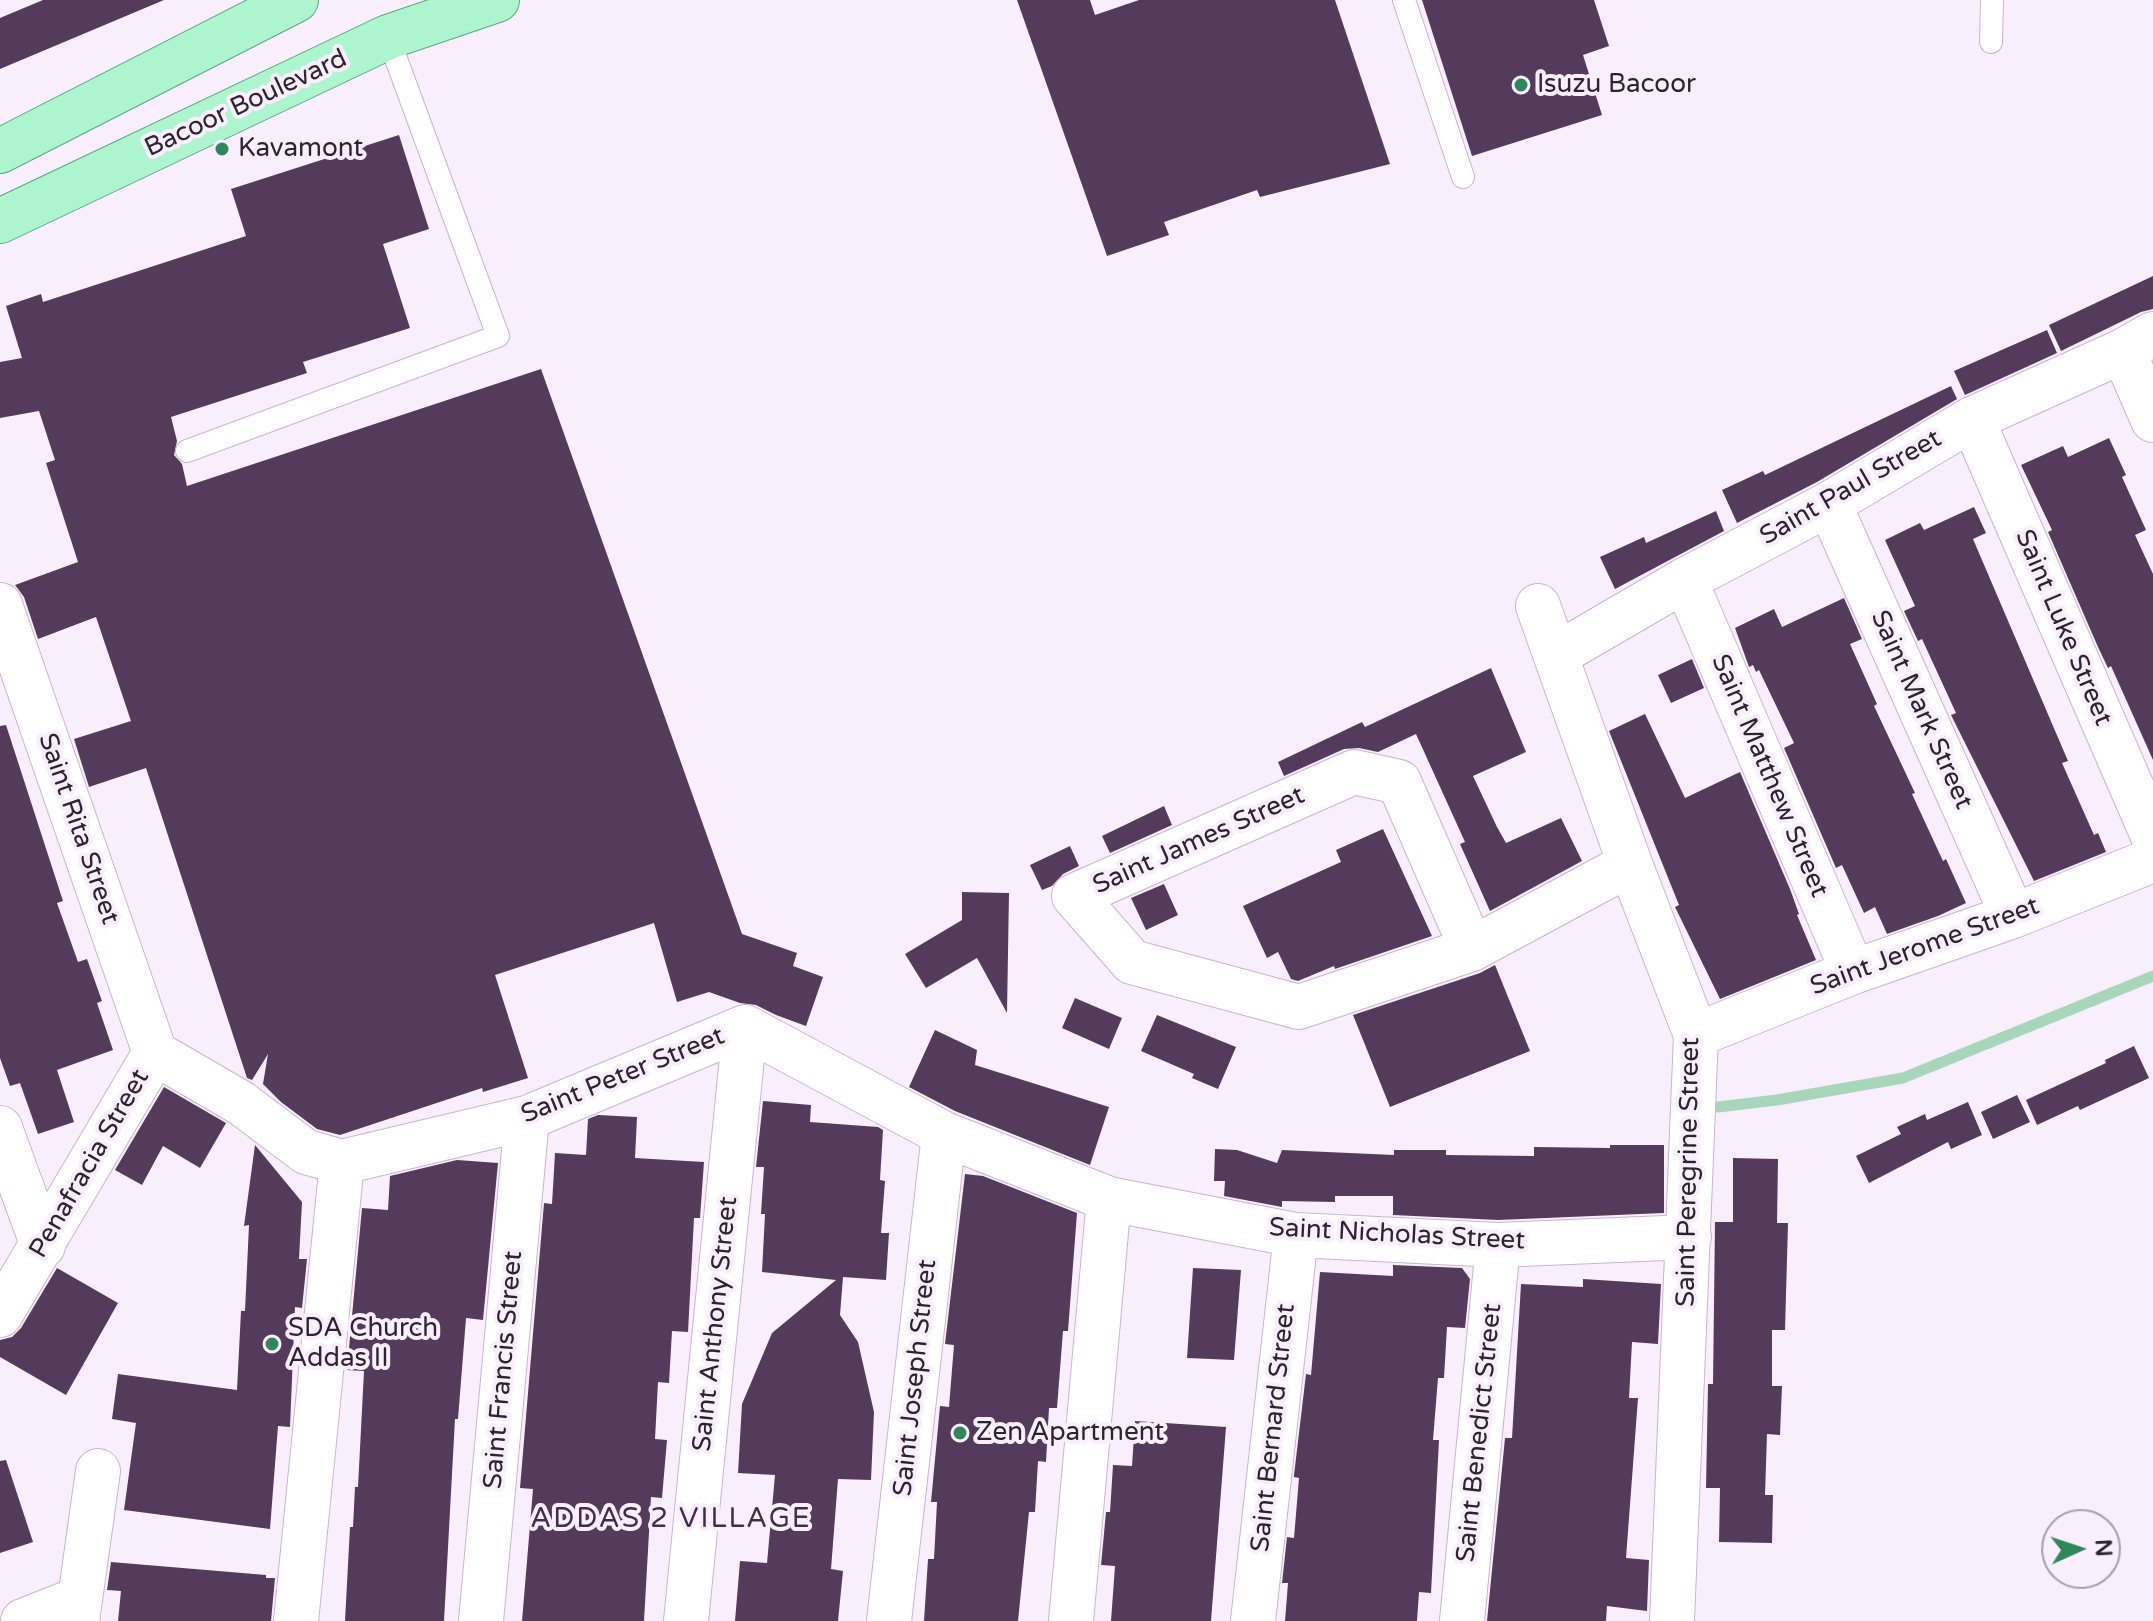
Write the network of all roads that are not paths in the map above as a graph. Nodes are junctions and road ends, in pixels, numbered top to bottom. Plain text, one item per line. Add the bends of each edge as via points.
1 (296, 0) edge
2 (497, 0) edge
3 (1404, 0) edge
4 (1992, 0) edge
5 (388, 37) junction
6 (1991, 42) dead end
7 (0, 151) edge
8 (1463, 177) dead end
9 (0, 221) edge
10 (2138, 342) edge
11 (1972, 419) junction
12 (2153, 420) edge
13 (187, 451) dead end
14 (1829, 504) junction
15 (1685, 580) junction
16 (0, 605) edge
17 (1538, 606) dead end
18 (1556, 655) junction
19 (2153, 836) edge
20 (2153, 860) edge
21 (1630, 864) junction
22 (2013, 916) junction
23 (1472, 949) junction
24 (1853, 972) junction
25 (745, 1027) junction
26 (1696, 1035) junction
27 (155, 1053) junction
28 (527, 1118) junction
29 (0, 1128) edge
30 (944, 1134) junction
31 (342, 1162) junction
32 (1109, 1199) junction
33 (1296, 1235) junction
34 (1689, 1237) junction
35 (1498, 1245) junction
36 (43, 1246) junction
37 (0, 1315) edge
38 (98, 1471) dead end
39 (78, 1610) edge
40 (23, 1621) edge
41 (296, 1621) edge
42 (481, 1621) edge
43 (686, 1621) edge
44 (889, 1621) edge
45 (1071, 1621) edge
46 (1253, 1621) edge
47 (1462, 1621) edge
48 (1672, 1621) edge

1 - 7 main road
2 - 5 main road, Bacoor Boulevard
3 - 8 lane
4 - 6 lane
5 - 9 main road, Bacoor Boulevard
5 - 13 lane via 498,336
10 - 11 street, Saint Paul Street
10 - 12 street
11 - 14 street, Saint Paul Street
11 - 19 street, Saint Luke Street
14 - 15 street, Saint Paul Street
14 - 22 street, Saint Mark Street
15 - 18 street, Saint Paul Street
15 - 24 street, Saint Matthew Street
16 - 27 street, Saint Rita Street
17 - 18 street, Saint Peregrine Street
18 - 21 street, Saint Peregrine Street
20 - 22 street, Saint Jerome Street
21 - 23 street
21 - 26 street, Saint Peregrine Street
22 - 24 street, Saint Jerome Street
23 - 23 street, Saint James Street via 1399,782 1354,772 1074,896 1132,962 1299,1007
24 - 26 street, Saint Jerome Street
25 - 28 street, Saint Peter Street
25 - 30 street, Saint Peter Street
25 - 43 street, Saint Anthony Street
26 - 34 street, Saint Peregrine Street
27 - 31 street via 241,1103 306,1152
27 - 36 street, Penafracia Street
28 - 31 street, Saint Peter Street
28 - 42 street, Saint Francis Street
29 - 36 street
30 - 32 street, Saint Peter Street
30 - 44 street, Saint Joseph Street
31 - 41 street
32 - 33 street, Saint Nicholas Street
32 - 45 street
33 - 35 street, Saint Nicholas Street
33 - 46 street, Saint Bernard Street
34 - 35 street, Saint Nicholas Street
34 - 48 street, Saint Peregrine Street
35 - 47 street, Saint Benedict Street
36 - 37 street, Penafracia Street
38 - 39 street
39 - 40 street

